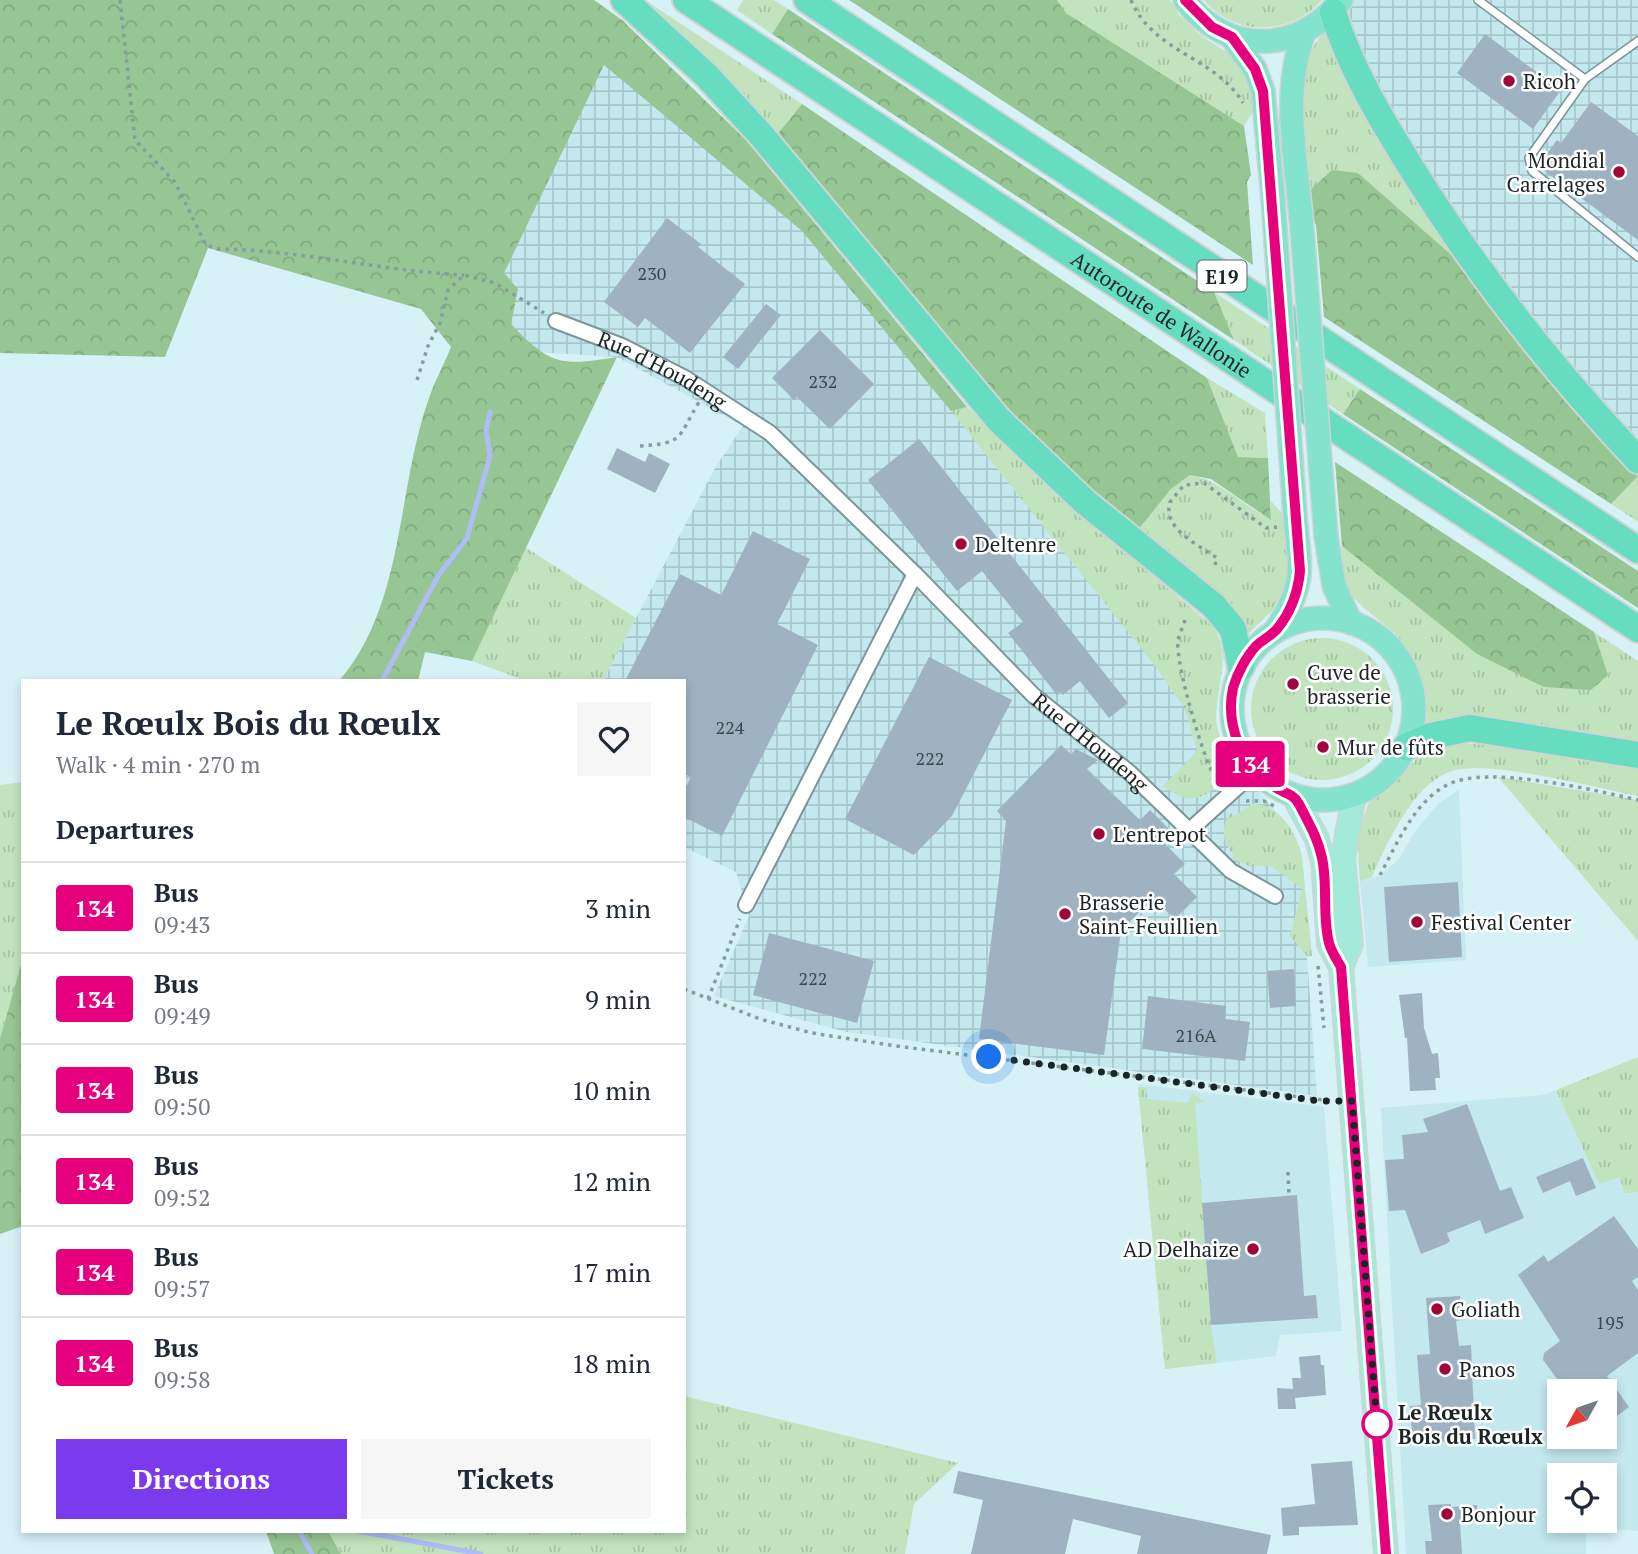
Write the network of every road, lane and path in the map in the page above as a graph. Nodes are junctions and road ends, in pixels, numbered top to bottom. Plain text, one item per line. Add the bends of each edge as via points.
1 (120, 0) edge
2 (624, 0) edge
3 (686, 0) edge
4 (807, 0) edge
5 (1131, 0) edge
6 (1185, 0) edge
7 (1478, 0) edge
8 (1337, 6) edge
9 (1304, 33) junction
10 (1232, 37) junction
11 (1638, 41) edge
12 (1585, 79) junction
13 (1249, 112) dead end
14 (1638, 257) edge
15 (464, 275) junction
16 (556, 321) joint
17 (416, 380) dead end
18 (706, 391) junction
19 (640, 446) dead end
20 (1638, 460) edge
21 (1288, 520) junction
22 (1638, 550) edge
23 (1215, 565) dead end
24 (915, 574) junction
25 (1185, 621) dead end
26 (1351, 622) junction
27 (1638, 629) edge
28 (1276, 630) junction
29 (1241, 667) junction
30 (1406, 747) junction
31 (1638, 755) edge
32 (1255, 771) junction
33 (1228, 795) junction
34 (1354, 795) junction
35 (1638, 800) edge
36 (1289, 805) junction
37 (1191, 830) junction
38 (1381, 875) dead end
39 (1275, 896) dead end
40 (746, 905) joint
41 (1318, 965) dead end
42 (1341, 967) junction
43 (686, 990) edge
44 (709, 999) junction
45 (1324, 1033) dead end
46 (1330, 1088) dead end
47 (1341, 1101) junction
48 (1287, 1172) dead end
49 (1289, 1196) dead end
50 (1386, 1554) edge

1 - 15 path via 135,140 175,182 206,245
2 - 29 highway via 707,75 762,136 999,420 1085,502 1214,606 1233,629
3 - 27 highway, Autoroute de Wallonie
4 - 22 highway, E19
5 - 13 path via 1159,39 1222,78
6 - 10 highway via 1212,27
7 - 12 lane
8 - 9 highway
8 - 20 highway via 1342,43 1358,75 1445,221 1514,317
9 - 10 highway via 1268,43
9 - 26 highway, bridge via 1290,91 1326,536 1334,586
10 - 21 highway, bridge via 1255,69 1263,91 1273,198
11 - 12 lane
12 - 14 lane via 1529,158 1532,171
15 - 16 path via 495,283
15 - 17 path via 448,289 440,323
16 - 18 street, Rue d'Houdeng via 622,346
18 - 19 path via 677,439 670,444
18 - 24 street, Rue d'Houdeng via 770,433
21 - 23 path via 1275,529 1266,528 1204,483 1184,485 1170,502 1170,520 1217,558
21 - 28 highway via 1300,571 1298,590
24 - 37 street, Rue d'Houdeng via 1033,695 1116,760
24 - 40 street
25 - 33 path via 1178,642 1188,696 1215,779
26 - 28 highway via 1315,618
26 - 30 highway via 1379,639 1401,663 1410,683 1414,704
28 - 29 highway via 1256,646
29 - 32 highway via 1231,710 1242,753
30 - 31 highway via 1470,728
30 - 34 highway via 1385,776
32 - 33 street
32 - 36 highway
33 - 36 path via 1237,805 1255,799
33 - 37 street
34 - 36 highway
34 - 42 main road via 1343,858 1351,944
35 - 38 path via 1499,776 1461,779 1446,785 1421,807
36 - 42 main road via 1317,839 1329,944
37 - 39 street, Rue d'Houdeng via 1231,871
40 - 44 path
41 - 45 path
42 - 47 main road
43 - 44 path
44 - 47 path via 824,1035
46 - 47 path
47 - 50 main road
48 - 49 path

